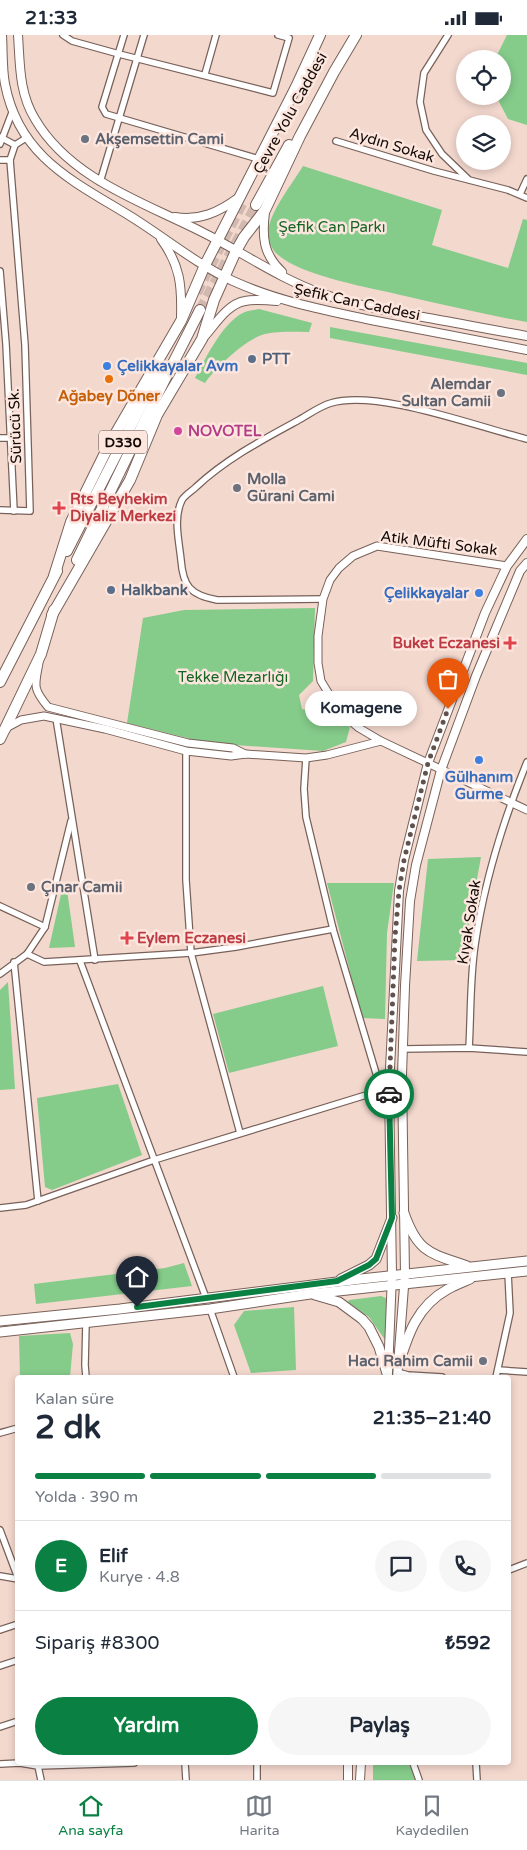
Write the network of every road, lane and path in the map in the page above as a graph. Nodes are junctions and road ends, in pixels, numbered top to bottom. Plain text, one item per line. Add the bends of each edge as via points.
1 (2, 35) edge
2 (18, 35) edge
3 (63, 35) edge
4 (124, 35) edge
5 (144, 35) edge
6 (216, 35) edge
7 (278, 35) edge
8 (320, 35) edge
9 (327, 35) edge
10 (350, 35) edge
11 (356, 35) edge
12 (448, 35) edge
13 (289, 37) edge
14 (119, 54) junction
15 (138, 58) junction
16 (204, 74) junction
17 (13, 110) junction
18 (121, 117) junction
19 (26, 138) junction
20 (1, 139) edge
21 (336, 141) dead end
22 (15, 145) junction
23 (255, 158) dead end
24 (0, 160) edge
25 (10, 160) junction
26 (527, 179) edge
27 (470, 180) junction
28 (100, 182) junction
29 (520, 194) junction
30 (243, 198) junction
31 (527, 198) edge
32 (260, 207) junction
33 (166, 216) junction
34 (156, 233) junction
35 (218, 240) junction
36 (236, 251) junction
37 (205, 265) junction
38 (0, 271) edge
39 (224, 277) junction
40 (290, 280) junction
41 (286, 301) junction
42 (181, 321) junction
43 (527, 336) edge
44 (202, 339) junction
45 (3, 343) edge
46 (527, 350) edge
47 (0, 438) edge
48 (11, 438) junction
49 (527, 439) edge
50 (0, 510) edge
51 (14, 511) junction
52 (527, 539) edge
53 (527, 563) edge
54 (507, 566) junction
55 (54, 576) junction
56 (323, 599) junction
57 (52, 615) junction
58 (41, 654) junction
59 (9, 662) junction
60 (0, 669) edge
61 (0, 682) edge
62 (56, 718) junction
63 (0, 739) edge
64 (381, 741) junction
65 (186, 751) junction
66 (246, 754) junction
67 (306, 758) junction
68 (527, 762) edge
69 (428, 763) junction
70 (440, 769) junction
71 (511, 803) junction
72 (527, 810) edge
73 (72, 816) junction
74 (0, 906) edge
75 (45, 927) junction
76 (333, 929) junction
77 (27, 953) junction
78 (191, 953) junction
79 (95, 960) junction
80 (80, 961) junction
81 (14, 962) junction
82 (0, 974) edge
83 (403, 1049) junction
84 (469, 1049) junction
85 (527, 1051) edge
86 (385, 1089) junction
87 (240, 1133) junction
88 (154, 1160) junction
89 (38, 1201) junction
90 (0, 1208) edge
91 (404, 1213) junction
92 (392, 1218) junction
93 (527, 1261) edge
94 (527, 1271) edge
95 (474, 1272) junction
96 (508, 1273) junction
97 (405, 1274) junction
98 (392, 1275) junction
99 (337, 1281) junction
100 (404, 1284) junction
101 (392, 1285) junction
102 (310, 1294) junction
103 (206, 1298) junction
104 (210, 1309) junction
105 (0, 1321) edge
106 (86, 1323) junction
107 (0, 1332) edge
108 (498, 1370) junction
109 (397, 1372) edge
110 (527, 1372) edge
111 (86, 1375) edge
112 (233, 1375) edge
113 (387, 1375) edge
114 (388, 1375) edge
115 (497, 1375) edge
116 (15, 1429) edge
117 (0, 1433) edge
118 (0, 1530) edge
119 (527, 1563) edge
120 (511, 1569) edge
121 (15, 1571) edge
122 (0, 1576) edge
123 (15, 1578) edge
124 (15, 1625) edge
125 (0, 1630) edge
126 (15, 1660) edge
127 (0, 1666) edge
128 (15, 1722) edge
129 (0, 1727) edge
130 (0, 1763) edge
131 (15, 1763) edge
132 (32, 1765) edge
133 (70, 1765) edge
134 (185, 1765) edge
135 (257, 1765) edge
136 (347, 1765) edge
137 (361, 1765) edge
138 (415, 1765) edge
139 (476, 1765) edge
140 (38, 1766) junction
141 (41, 1780) edge
142 (186, 1780) edge
143 (257, 1780) edge
144 (348, 1780) edge
145 (360, 1780) edge
146 (419, 1780) edge
147 (476, 1780) edge

1 - 17 main road, Şefik Can Caddesi via 4,79
2 - 28 main road, Şefik Can Caddesi via 20,77 34,118 59,151
3 - 14 street via 72,41
4 - 14 street
5 - 15 street
6 - 16 street
7 - 13 street
8 - 30 highway
9 - 30 highway, Çevre Yolu Caddesi
10 - 32 highway, Çevre Yolu Caddesi
11 - 32 highway
12 - 27 street via 424,73 420,102 426,130 442,154
13 - 16 street via 273,93
14 - 15 street
14 - 18 street via 102,107 106,114
15 - 16 street
15 - 18 street
17 - 19 main road, Şefik Can Caddesi
17 - 20 street
18 - 23 street
18 - 28 street
19 - 22 street
19 - 34 main road, Şefik Can Caddesi via 71,181
20 - 22 street
21 - 27 street, Aydın Sokak
22 - 25 street, Sürücü Sk.
24 - 25 street
25 - 51 street, Sürücü Sk. via 24,345 30,511
26 - 29 street
27 - 29 street, Aydın Sokak
28 - 33 main road, Şefik Can Caddesi
29 - 31 street, Aydın Sokak
30 - 33 main road via 208,215 184,219
30 - 35 highway
32 - 36 highway
32 - 40 main road via 265,249
33 - 35 main road, Şefik Can Caddesi
34 - 37 main road, Şefik Can Caddesi
34 - 42 main road via 169,250 181,280
35 - 36 main road, Şefik Can Caddesi
35 - 37 highway
36 - 39 highway
36 - 40 main road, Şefik Can Caddesi
37 - 39 main road, Şefik Can Caddesi
37 - 42 highway
38 - 45 street, Sürücü Sk.
39 - 41 main road, Şefik Can Caddesi
39 - 44 highway
40 - 43 main road, Şefik Can Caddesi via 324,294 362,304
41 - 44 main road via 235,304
41 - 46 main road, Şefik Can Caddesi
42 - 55 highway via 110,443 71,522
44 - 57 highway via 157,415 130,480
45 - 48 street, Sürücü Sk.
47 - 48 street
48 - 51 street, Sürücü Sk.
49 - 56 street via 386,403 358,400 331,403 245,449 183,499 177,515 181,566 184,581 201,597 216,600
50 - 51 street
52 - 54 main road
53 - 70 main road via 520,571
54 - 56 street, Atik Müfti Sokak via 377,546 353,556 339,568 330,579
54 - 69 main road via 485,613
55 - 57 highway, D330 via 196,308
55 - 59 highway, D330
56 - 64 street, Atik Müfti Sokak via 318,636 321,681 340,712 358,728
57 - 58 highway
58 - 63 highway
58 - 66 street via 35,687 48,707 188,743 232,748
59 - 60 street
59 - 61 highway, D330
62 - 63 street via 44,716 21,721 8,727
62 - 65 street
62 - 73 street
64 - 67 street
64 - 69 street, Atik Müfti Sokak
65 - 66 street via 231,756
65 - 78 street via 186,880
66 - 67 street
67 - 76 street via 306,817
68 - 71 street, Kıyak Sokak
69 - 70 street, Atik Müfti Sokak
69 - 86 main road via 399,891
70 - 71 street, Atik Müfti Sokak
70 - 83 main road via 410,901
71 - 72 street, Atik Müfti Sokak
71 - 84 street, Kıyak Sokak via 493,859 475,947
73 - 75 street
73 - 79 street
74 - 75 street
75 - 77 street
76 - 78 street
76 - 86 street
77 - 80 street via 44,962
77 - 81 street
78 - 79 street
78 - 87 street
79 - 80 street
80 - 88 street
81 - 82 street
81 - 89 street
83 - 84 street
83 - 91 main road
84 - 85 street
86 - 87 street
86 - 92 main road
87 - 88 street
88 - 89 street
88 - 103 street
89 - 90 street
91 - 95 main road via 419,1244 431,1254
91 - 97 main road
92 - 98 main road
92 - 99 main road via 376,1259
93 - 95 main road
94 - 96 main road
95 - 96 main road
95 - 97 main road
95 - 100 main road
95 - 109 main road via 434,1298 420,1312 408,1335
96 - 108 street via 510,1313
97 - 98 main road
97 - 100 main road
98 - 99 main road
98 - 101 main road
99 - 103 main road
100 - 101 main road
100 - 109 main road
101 - 102 main road
101 - 114 main road
102 - 104 main road
102 - 113 main road via 340,1302 362,1319 379,1347
103 - 105 main road
104 - 106 main road
104 - 112 street
106 - 107 main road
106 - 111 street
108 - 110 street
108 - 115 street
116 - 117 street
118 - 121 street
119 - 120 street
122 - 123 street
124 - 125 street
126 - 127 street
128 - 129 street
130 - 131 street
132 - 140 street
133 - 140 street
134 - 142 street
135 - 143 street
136 - 144 main road
137 - 145 main road
138 - 146 street
139 - 147 street
140 - 141 street

